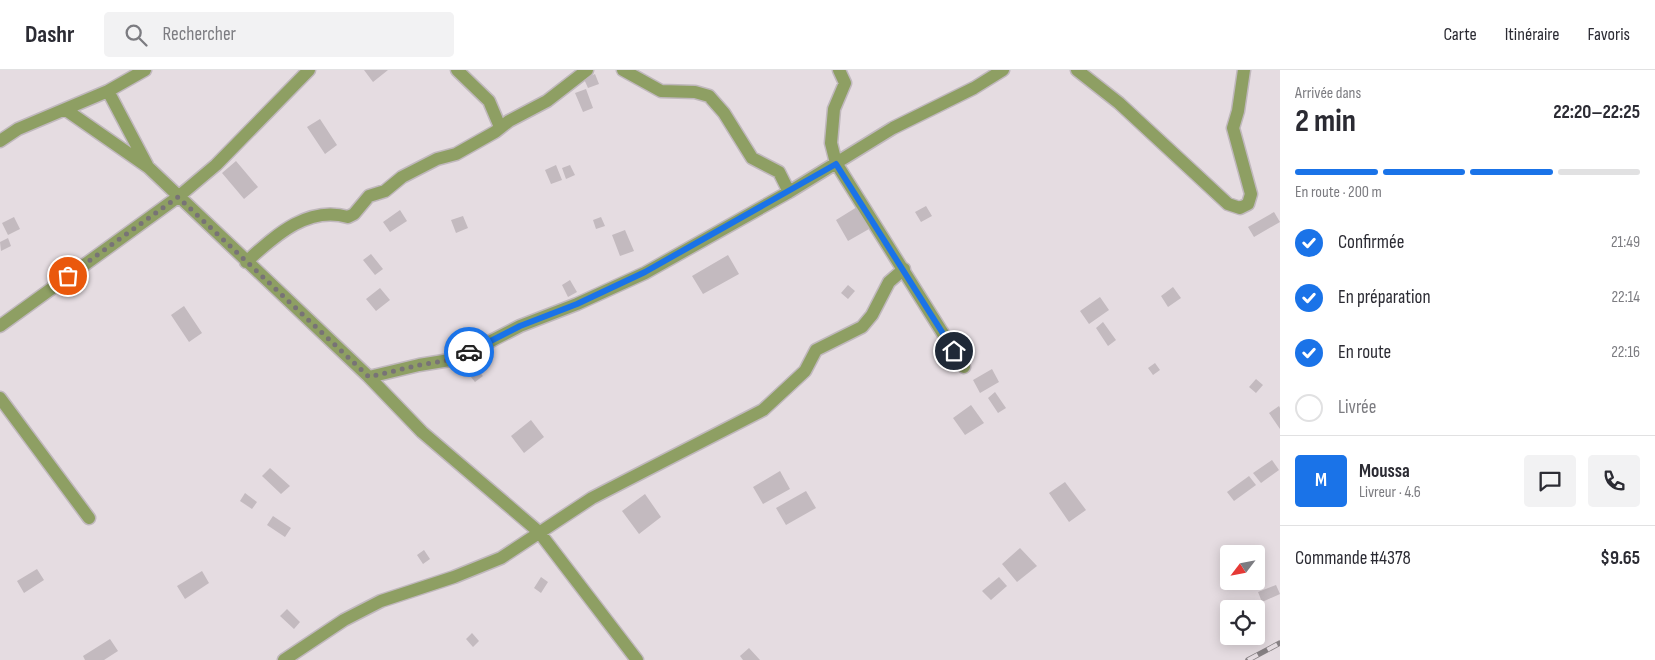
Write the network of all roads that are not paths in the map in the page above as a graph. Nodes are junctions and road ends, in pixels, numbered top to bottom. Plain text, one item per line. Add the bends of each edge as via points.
1 (145, 70) edge
2 (309, 70) edge
3 (457, 70) edge
4 (587, 70) edge
5 (623, 70) edge
6 (839, 70) edge
7 (1003, 70) edge
8 (1077, 70) edge
9 (1244, 70) edge
10 (108, 91) junction
11 (66, 110) junction
12 (500, 127) junction
13 (0, 141) edge
14 (836, 164) junction
15 (148, 167) junction
16 (788, 192) junction
17 (178, 197) junction
18 (246, 262) junction
19 (904, 269) junction
20 (0, 326) edge
21 (964, 367) dead end
22 (369, 377) junction
23 (0, 398) edge
24 (89, 518) dead end
25 (539, 532) junction
26 (284, 660) edge
27 (637, 660) edge

1 - 10 street
2 - 17 street via 216,165
3 - 12 street via 489,101
4 - 12 street via 547,101
5 - 16 street via 661,91 695,92 708,96 724,113 752,158 779,172
6 - 14 street via 845,83 834,109 831,143
7 - 14 street via 893,128
8 - 9 street via 1119,103 1228,204 1240,208 1248,204 1251,194 1233,128
10 - 11 street
10 - 15 street
11 - 13 street via 37,120
11 - 15 street
12 - 18 street via 456,154 437,159 402,177 385,191 370,196 348,217 318,215 282,231
14 - 16 street
14 - 19 street
15 - 17 street
16 - 22 street via 645,272 520,326 456,359
17 - 18 street
17 - 20 street
18 - 22 street
19 - 21 street
19 - 25 street via 889,282 862,327 816,350 805,371 762,410 592,498
22 - 25 street via 422,432
23 - 24 street
25 - 26 street via 501,558 381,601 344,620
25 - 27 street

